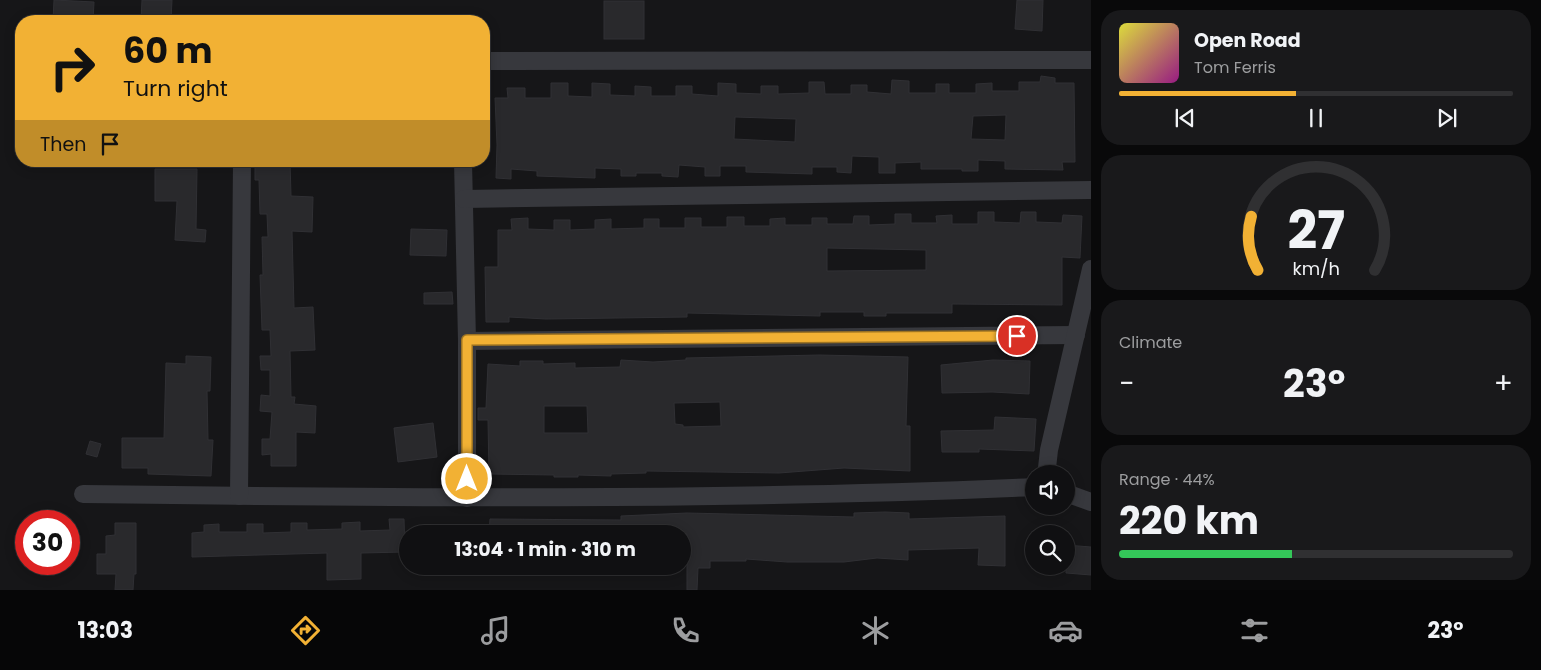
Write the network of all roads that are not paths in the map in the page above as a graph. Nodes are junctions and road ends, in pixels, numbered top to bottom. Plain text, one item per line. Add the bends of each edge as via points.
1 (1091, 60) edge
2 (490, 61) edge
3 (242, 167) edge
4 (464, 167) edge
5 (1091, 190) edge
6 (464, 199) junction
7 (1091, 269) edge
8 (1076, 335) junction
9 (467, 340) junction
10 (1048, 465) edge
11 (1025, 487) edge
12 (83, 494) dead end
13 (240, 496) junction
14 (1075, 496) edge
15 (466, 498) junction
16 (1091, 502) edge

1 - 2 street
3 - 13 street
4 - 6 street
5 - 6 street
6 - 9 street
7 - 8 street
8 - 9 street
8 - 10 street
9 - 15 street
11 - 15 street via 945,491
12 - 13 street
13 - 15 street
14 - 16 street

